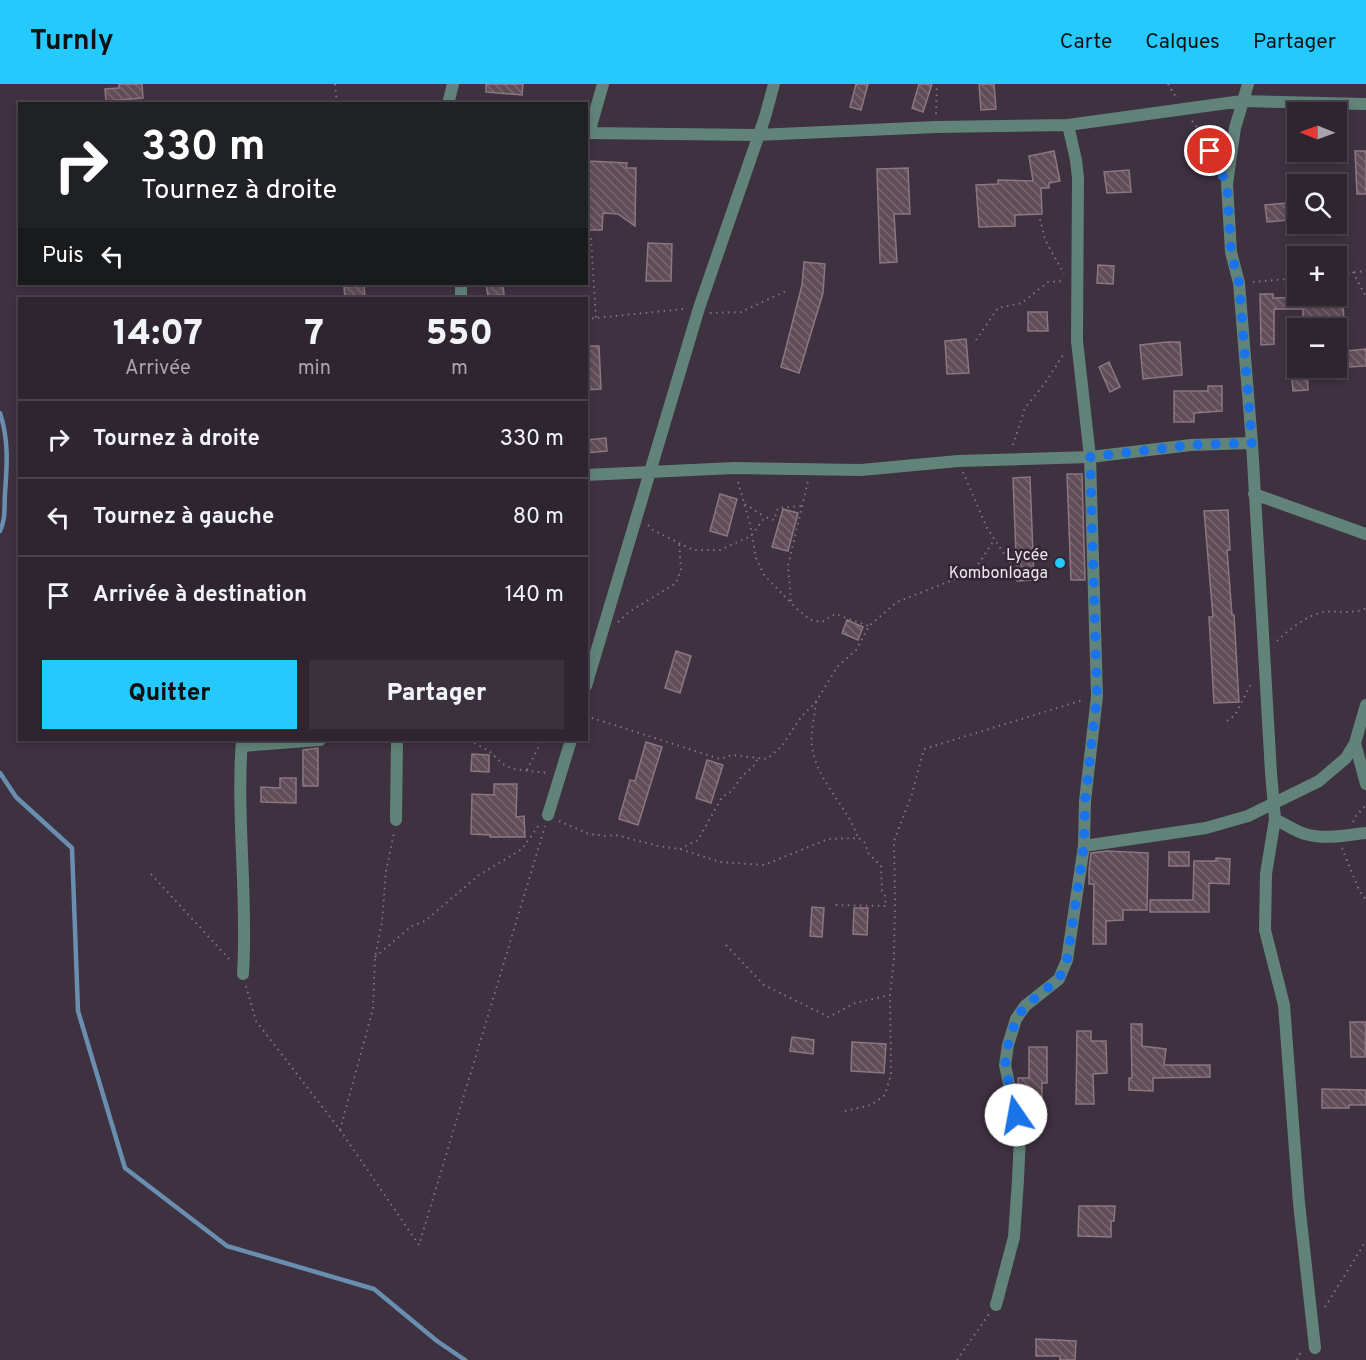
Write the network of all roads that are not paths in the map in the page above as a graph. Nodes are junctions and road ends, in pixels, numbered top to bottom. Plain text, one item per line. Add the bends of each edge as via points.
1 (453, 84) edge
2 (603, 84) edge
3 (774, 84) edge
4 (1248, 84) edge
5 (1242, 101) junction
6 (448, 102) edge
7 (1366, 104) edge
8 (1068, 125) junction
9 (588, 130) edge
10 (588, 133) edge
11 (758, 135) junction
12 (1252, 443) junction
13 (1090, 457) junction
14 (650, 471) junction
15 (588, 475) edge
16 (1254, 494) junction
17 (1366, 534) edge
18 (588, 680) edge
19 (1366, 705) edge
20 (294, 741) edge
21 (398, 741) edge
22 (571, 741) edge
23 (242, 743) edge
24 (1355, 743) junction
25 (1366, 784) edge
26 (1275, 802) junction
27 (548, 815) road end
28 (1275, 819) junction
29 (396, 820) road end
30 (1366, 833) edge
31 (1084, 846) junction
32 (243, 974) road end
33 (996, 1305) road end
34 (1316, 1348) dead end

1 - 6 street
2 - 9 street
3 - 11 street
4 - 5 street
5 - 7 street
5 - 8 street
5 - 12 street via 1227,184
8 - 11 street
8 - 13 street via 1078,178 1077,341
10 - 11 street
11 - 14 street via 699,308
12 - 13 street via 1191,445
12 - 16 street
13 - 14 street via 958,461 861,470
13 - 31 street via 1097,696
14 - 15 street
14 - 18 street
16 - 17 street
16 - 26 street
19 - 24 street
20 - 23 street
21 - 29 street
22 - 27 street
23 - 32 street
24 - 25 street
24 - 26 street via 1346,758 1319,780
26 - 28 street
26 - 31 street via 1248,816 1206,828
28 - 30 street via 1313,836
28 - 34 street via 1266,874 1264,930 1284,1005 1299,1203
31 - 33 street via 1067,960 1059,979 1020,1012 1008,1045 1005,1065 1020,1135 1018,1180 1014,1237

